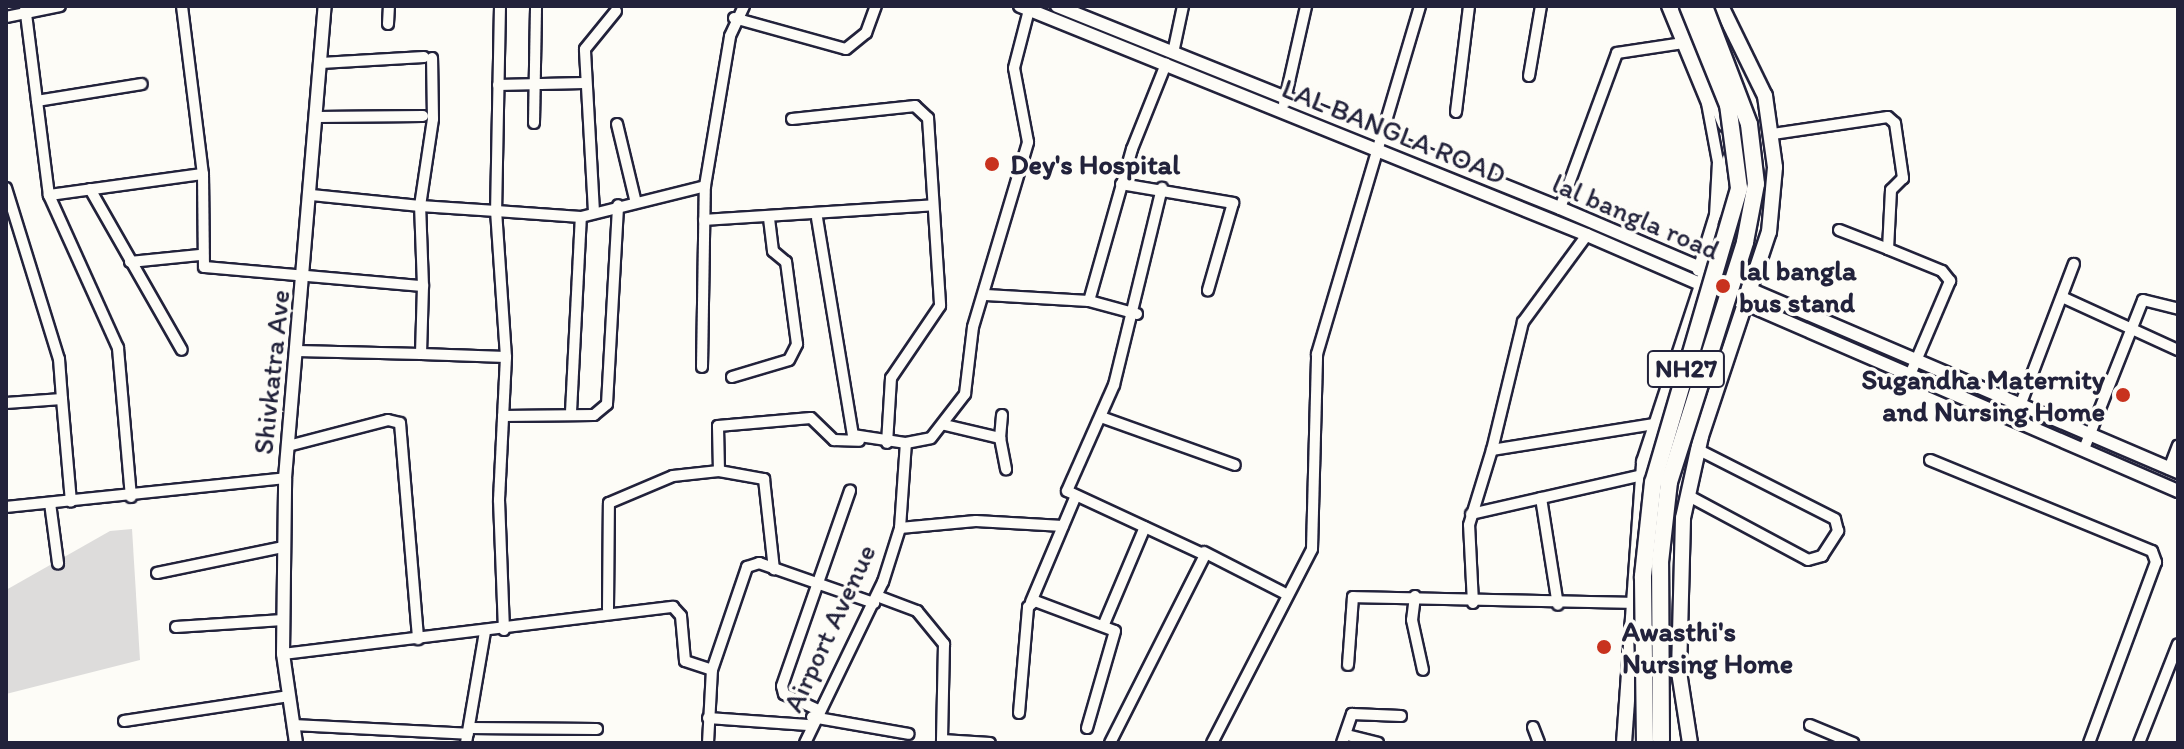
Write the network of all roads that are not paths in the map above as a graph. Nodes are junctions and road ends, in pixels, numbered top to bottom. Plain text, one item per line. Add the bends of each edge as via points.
1 (60, 6) edge
2 (182, 6) edge
3 (325, 6) edge
4 (389, 6) edge
5 (500, 6) edge
6 (536, 6) edge
7 (744, 6) edge
8 (876, 6) edge
9 (1057, 6) edge
10 (1183, 6) edge
11 (1306, 6) edge
12 (1420, 6) edge
13 (1469, 6) edge
14 (1541, 6) edge
15 (1667, 6) edge
16 (1676, 6) edge
17 (1688, 6) edge
18 (1704, 6) edge
19 (1721, 6) edge
20 (1026, 7) edge
21 (26, 10) edge
22 (616, 11) dead end
23 (6, 17) edge
24 (734, 18) junction
25 (388, 24) dead end
26 (1683, 43) junction
27 (1170, 59) junction
28 (321, 63) junction
29 (1529, 76) dead end
30 (584, 83) junction
31 (142, 84) dead end
32 (535, 84) junction
33 (498, 85) junction
34 (37, 101) junction
35 (1284, 104) junction
36 (1456, 112) dead end
37 (423, 116) dead end
38 (317, 117) junction
39 (792, 119) dead end
40 (534, 123) dead end
41 (617, 124) dead end
42 (1773, 134) junction
43 (1379, 136) junction
44 (1374, 149) junction
45 (203, 174) junction
46 (1121, 184) junction
47 (705, 186) junction
48 (6, 188) edge
49 (1162, 188) junction
50 (90, 189) junction
51 (49, 195) junction
52 (312, 195) junction
53 (636, 203) junction
54 (618, 205) junction
55 (933, 205) junction
56 (420, 206) junction
57 (1560, 208) junction
58 (496, 211) junction
59 (594, 212) junction
60 (581, 217) junction
61 (817, 218) junction
62 (769, 219) junction
63 (704, 220) junction
64 (1839, 230) dead end
65 (1587, 235) junction
66 (1888, 249) junction
67 (200, 255) junction
68 (130, 262) junction
69 (2074, 264) dead end
70 (1701, 271) junction
71 (304, 277) junction
72 (423, 286) junction
73 (1697, 288) junction
74 (1208, 290) dead end
75 (1751, 290) junction
76 (986, 295) junction
77 (2062, 297) junction
78 (1089, 301) junction
79 (1746, 307) junction
80 (2178, 309) edge
81 (1137, 314) junction
82 (1832, 325) junction
83 (2133, 330) junction
84 (1824, 339) junction
85 (182, 350) dead end
86 (2178, 350) edge
87 (297, 351) junction
88 (421, 354) junction
89 (506, 357) junction
90 (702, 367) dead end
91 (1913, 369) junction
92 (732, 377) dead end
93 (62, 399) junction
94 (6, 403) edge
95 (571, 412) junction
96 (2017, 413) junction
97 (1002, 415) dead end
98 (503, 416) junction
99 (1101, 417) junction
100 (1654, 424) junction
101 (945, 425) junction
102 (2089, 435) junction
103 (1000, 438) junction
104 (859, 441) junction
105 (887, 443) junction
106 (906, 443) junction
107 (288, 446) junction
108 (2178, 446) edge
109 (1697, 449) junction
110 (2084, 449) junction
111 (1492, 450) junction
112 (1930, 460) dead end
113 (1235, 465) dead end
114 (1006, 469) dead end
115 (719, 471) junction
116 (2174, 471) edge
117 (1642, 475) junction
118 (285, 478) junction
119 (850, 491) dead end
120 (2178, 491) edge
121 (1687, 495) junction
122 (131, 497) junction
123 (1075, 498) junction
124 (1541, 498) junction
125 (71, 502) junction
126 (50, 503) junction
127 (6, 507) edge
128 (1471, 514) junction
129 (1063, 526) junction
130 (1145, 527) junction
131 (900, 528) junction
132 (282, 547) junction
133 (1204, 552) junction
134 (58, 563) dead end
135 (774, 569) junction
136 (157, 573) dead end
137 (820, 586) junction
138 (1288, 595) junction
139 (1415, 596) junction
140 (875, 599) junction
141 (1031, 602) junction
142 (1473, 603) junction
143 (1633, 603) junction
144 (1558, 605) junction
145 (608, 609) junction
146 (283, 620) junction
147 (1104, 624) junction
148 (176, 627) dead end
149 (504, 630) junction
150 (485, 632) junction
151 (418, 639) junction
152 (2178, 644) edge
153 (283, 654) junction
154 (1348, 665) dead end
155 (712, 670) junction
156 (1423, 670) dead end
157 (289, 696) junction
158 (1019, 713) dead end
159 (1401, 716) dead end
160 (812, 717) junction
161 (708, 718) junction
162 (124, 721) dead end
163 (293, 725) junction
164 (1810, 725) dead end
165 (1533, 727) dead end
166 (1087, 728) dead end
167 (597, 729) dead end
168 (909, 734) dead end
169 (467, 735) edge
170 (1344, 739) edge
171 (942, 742) edge
172 (1653, 742) edge
173 (296, 743) edge
174 (708, 743) edge
175 (805, 743) edge
176 (990, 743) edge
177 (1110, 743) edge
178 (1212, 743) edge
179 (1378, 743) edge
180 (1539, 743) edge
181 (1624, 743) edge
182 (1690, 743) edge
183 (1853, 743) edge
184 (2089, 743) edge
185 (2139, 743) edge

1 - 21 street
2 - 45 street
3 - 28 street, Shivkatra Ave
4 - 25 street
5 - 33 street
6 - 32 street
7 - 24 street
8 - 24 street via 866,33 846,49
9 - 27 street, lal bangla road
10 - 27 street
11 - 35 street
12 - 43 street
13 - 36 street
14 - 29 street
15 - 26 street
16 - 70 main road via 1724,116 1730,165 1728,199
17 - 172 highway, NH27, bridge via 1728,105 1739,188 1653,483 1643,576
18 - 172 highway, NH27, bridge via 1749,124 1756,184 1745,242 1669,482 1660,562
19 - 42 main road via 1765,96
20 - 27 street
20 - 76 street via 1014,68 1028,142
21 - 23 street
21 - 34 street
22 - 30 street via 588,41
24 - 47 street
26 - 57 street via 1617,53
26 - 70 street via 1707,103 1718,162 1715,215
27 - 35 street, lal bangla road
27 - 46 street
28 - 38 street, Shivkatra Ave
28 - 56 street via 428,58 433,119
30 - 32 street
30 - 59 street
31 - 34 street
32 - 33 street
32 - 40 street
33 - 58 street
34 - 51 street
35 - 43 street, lal bangla road
35 - 44 street, LAL BANGLA ROAD
37 - 38 street
38 - 52 street, Shivkatra Ave
39 - 55 street via 922,110
41 - 53 street
42 - 66 street via 1894,120 1903,178 1891,190
42 - 75 main road via 1769,232
43 - 44 street
43 - 57 street, lal bangla road
44 - 65 street, LAL BANGLA ROAD
44 - 138 street via 1317,354 1316,529
45 - 50 street
45 - 67 street
46 - 49 street
46 - 78 street
47 - 53 street
47 - 63 street
48 - 93 street via 59,359
49 - 74 street via 1233,203
49 - 81 street
50 - 51 street
50 - 68 street
51 - 122 street via 118,348
52 - 56 street
52 - 71 street, Shivkatra Ave
53 - 54 street
54 - 59 street
54 - 95 street via 607,404 594,415
55 - 61 street
55 - 105 street via 940,306 891,378
56 - 58 street
56 - 72 street
57 - 70 street, lal bangla road
58 - 60 street
58 - 89 street
59 - 60 street
60 - 95 street
61 - 62 street
61 - 104 street
62 - 63 street
62 - 92 street via 773,251 786,262 797,344 789,360
63 - 90 street
64 - 66 street
65 - 73 street, LAL BANGLA ROAD
65 - 111 street via 1523,322
66 - 91 street via 1942,271 1950,281
67 - 68 street
67 - 71 street via 209,270
68 - 85 street
69 - 77 street
70 - 73 main road
70 - 75 street, lal bangla road
71 - 72 street
71 - 87 street, Shivkatra Ave
72 - 88 street
73 - 79 street, LAL BANGLA ROAD
73 - 100 main road
75 - 79 main road
75 - 82 street, lal bangla road
76 - 78 street
76 - 101 street via 973,327 965,394
77 - 83 street
77 - 96 street
78 - 81 street
79 - 84 street, LAL BANGLA ROAD
79 - 109 main road
80 - 83 street via 2146,297
81 - 99 street
82 - 84 street
82 - 91 street, lal bangla road
83 - 86 street
83 - 102 street
84 - 91 street, LAL BANGLA ROAD
87 - 88 street
87 - 107 street, Shivkatra Ave
88 - 89 street
89 - 98 street
91 - 96 street
93 - 94 street
93 - 125 street
95 - 98 street
96 - 102 street
96 - 110 street
97 - 103 street
98 - 149 street
99 - 113 street
99 - 123 street via 1068,480
100 - 111 street
100 - 117 main road
101 - 103 street
101 - 106 street
102 - 110 street
102 - 116 street
103 - 114 street
104 - 105 street
104 - 115 street via 834,440 811,418 718,426
105 - 106 street
106 - 131 street, Airport Avenue
107 - 118 street, Shivkatra Ave
107 - 151 street via 388,420 400,423
108 - 116 street
109 - 121 main road
109 - 121 street via 1835,519 1838,531 1822,556 1808,560
110 - 120 street
111 - 128 street
112 - 184 street via 2152,551 2156,562
115 - 135 street via 764,479
115 - 145 street via 673,476 609,503
117 - 124 street
117 - 143 main road
118 - 122 street
118 - 132 street, Shivkatra Ave
119 - 137 street
121 - 182 main road via 1679,672
122 - 125 street
123 - 129 street
123 - 130 street
124 - 128 street
124 - 144 street
125 - 126 street
126 - 127 street
126 - 134 street
128 - 142 street
129 - 131 street via 976,521
129 - 141 street
130 - 133 street
130 - 147 street
131 - 140 street, Airport Avenue
132 - 136 street
132 - 146 street, Shivkatra Ave
133 - 138 street
133 - 177 street
135 - 137 street
135 - 155 street via 747,567
137 - 140 street
137 - 160 street via 781,691
138 - 178 street
139 - 142 street
139 - 154 street via 1353,597
139 - 156 street via 1412,620
140 - 160 street, Airport Avenue
140 - 171 street via 917,611 944,644
141 - 147 street
141 - 158 street
142 - 144 street
143 - 144 street
143 - 181 main road via 1634,672
145 - 149 street
145 - 155 street via 673,607 681,616 685,661
146 - 148 street
146 - 153 street, Shivkatra Ave
147 - 166 street via 1116,635
149 - 150 street
150 - 151 street
150 - 169 street
151 - 153 street
152 - 185 street
153 - 157 street, Shivkatra Ave
155 - 161 street
157 - 162 street
157 - 163 street, Shivkatra Ave
159 - 170 street via 1352,714
160 - 161 street
160 - 168 street
160 - 175 street, Airport Avenue
161 - 174 street
163 - 169 street
163 - 173 street, Shivkatra Ave
164 - 183 street
165 - 180 street
167 - 169 street
170 - 179 street
171 - 176 street

